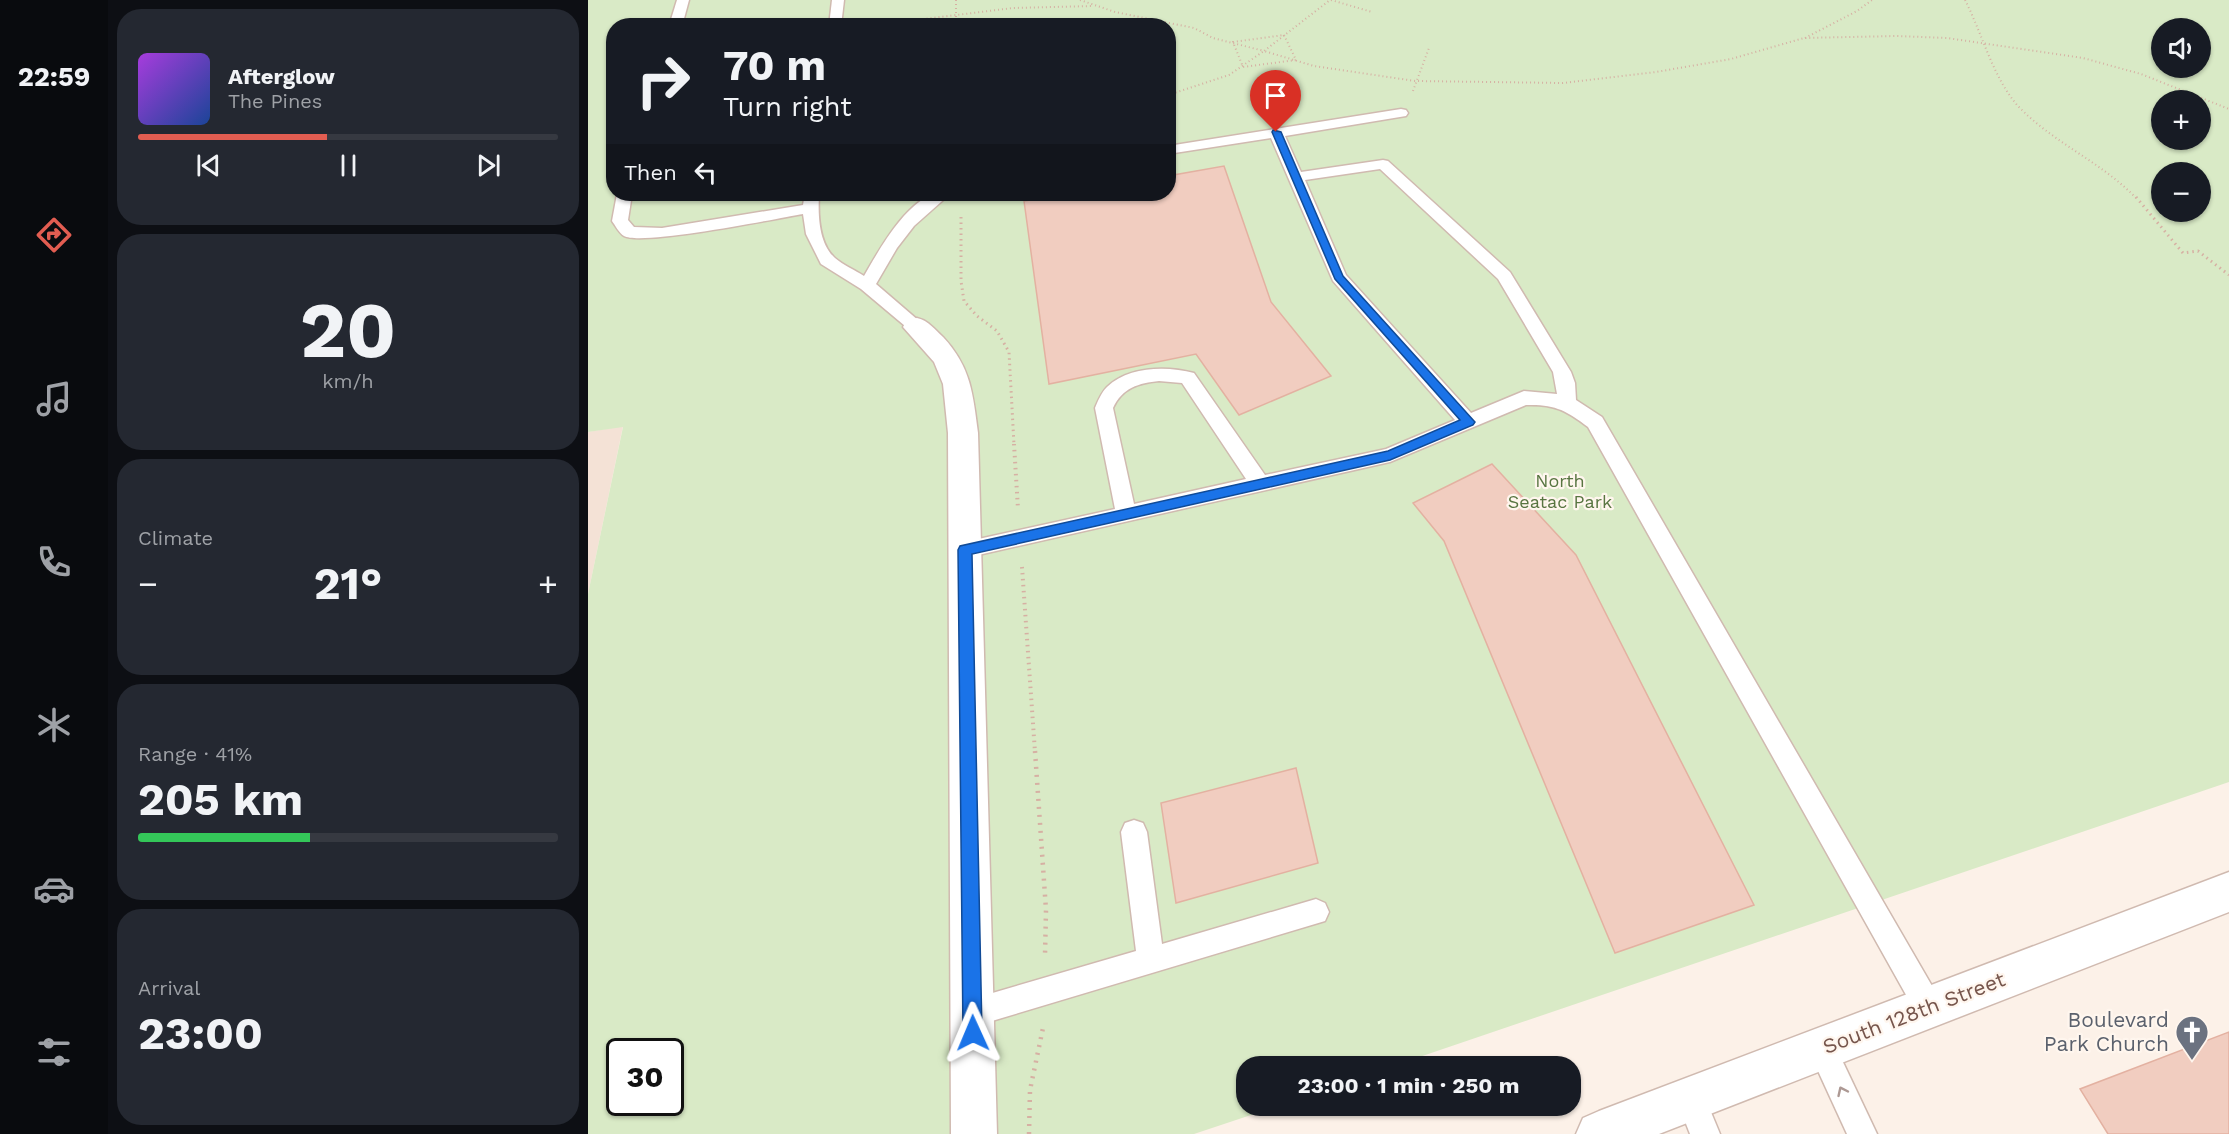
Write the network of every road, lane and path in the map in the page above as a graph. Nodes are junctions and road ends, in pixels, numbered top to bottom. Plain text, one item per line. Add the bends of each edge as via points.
1 (682, 0) edge
2 (838, 0) edge
3 (956, 0) edge
4 (1080, 0) edge
5 (1330, 0) edge
6 (1872, 0) edge
7 (1965, 0) edge
8 (1097, 6) junction
9 (1372, 12) dead end
10 (956, 14) junction
11 (677, 18) edge
12 (836, 18) edge
13 (926, 18) edge
14 (956, 18) edge
15 (1150, 18) edge
16 (1176, 24) edge
17 (1284, 35) junction
18 (1804, 38) junction
19 (1233, 42) junction
20 (1985, 42) junction
21 (1429, 48) dead end
22 (1264, 51) junction
23 (1296, 60) junction
24 (1243, 67) junction
25 (1415, 81) junction
26 (1176, 93) edge
27 (2229, 109) edge
28 (1401, 113) joint
29 (1276, 132) junction
30 (1176, 149) edge
31 (1296, 177) junction
32 (623, 201) edge
33 (811, 201) edge
34 (933, 201) edge
35 (961, 214) dead end
36 (2229, 275) edge
37 (867, 285) junction
38 (917, 327) joint
39 (1567, 402) junction
40 (1468, 422) junction
41 (1260, 484) junction
42 (1126, 514) junction
43 (1020, 537) junction
44 (965, 550) junction
45 (1134, 832) dead end
46 (2229, 892) edge
47 (1316, 912) dead end
48 (1151, 961) junction
49 (1044, 991) junction
50 (1929, 1008) junction
51 (972, 1013) junction
52 (1822, 1049) junction
53 (1698, 1116) edge
54 (974, 1134) edge
55 (1029, 1134) edge
56 (1599, 1134) edge
57 (1862, 1134) edge

1 - 11 lane
2 - 12 lane
3 - 10 path
4 - 8 path
5 - 9 path
5 - 17 path
6 - 18 path
7 - 20 path
8 - 10 path via 1047,5
8 - 15 path
10 - 13 path
10 - 14 path
16 - 19 path
17 - 19 path
17 - 22 path
17 - 23 path
18 - 20 path via 1896,36
18 - 25 path via 1731,59 1594,80 1509,84
19 - 22 path
19 - 24 path
20 - 27 path via 2084,58 2141,74
20 - 36 path via 1989,58 2017,105 2136,197 2183,253 2198,251
21 - 25 path
22 - 23 path
22 - 24 path
23 - 24 path
23 - 25 path
24 - 26 path
25 - 28 path via 1411,98
28 - 29 lane
29 - 30 lane
29 - 31 lane
31 - 39 lane via 1383,164 1504,276 1562,372
31 - 40 lane via 1339,277
32 - 33 lane via 620,221 629,232 642,234
33 - 37 lane via 814,234 827,260
34 - 37 lane via 914,214
35 - 43 path via 960,281 964,301 997,331 1009,351
37 - 38 lane
38 - 44 street via 946,358 957,384 963,433
39 - 40 lane via 1548,397 1524,398
39 - 50 lane via 1595,422
40 - 41 lane via 1390,455
41 - 42 lane
41 - 42 lane via 1188,378 1174,374 1127,381 1112,392 1104,408
42 - 43 lane
43 - 44 lane
43 - 49 path via 1046,910
44 - 51 street
45 - 48 lane
46 - 50 street, South 128th Street
47 - 48 lane
48 - 49 lane
49 - 51 lane
49 - 55 path via 1043,1036 1030,1090
50 - 52 street, South 128th Street
51 - 54 street
52 - 53 street, South 128th Street
57 -> 52 lane
53 - 56 street, South 128th Street

